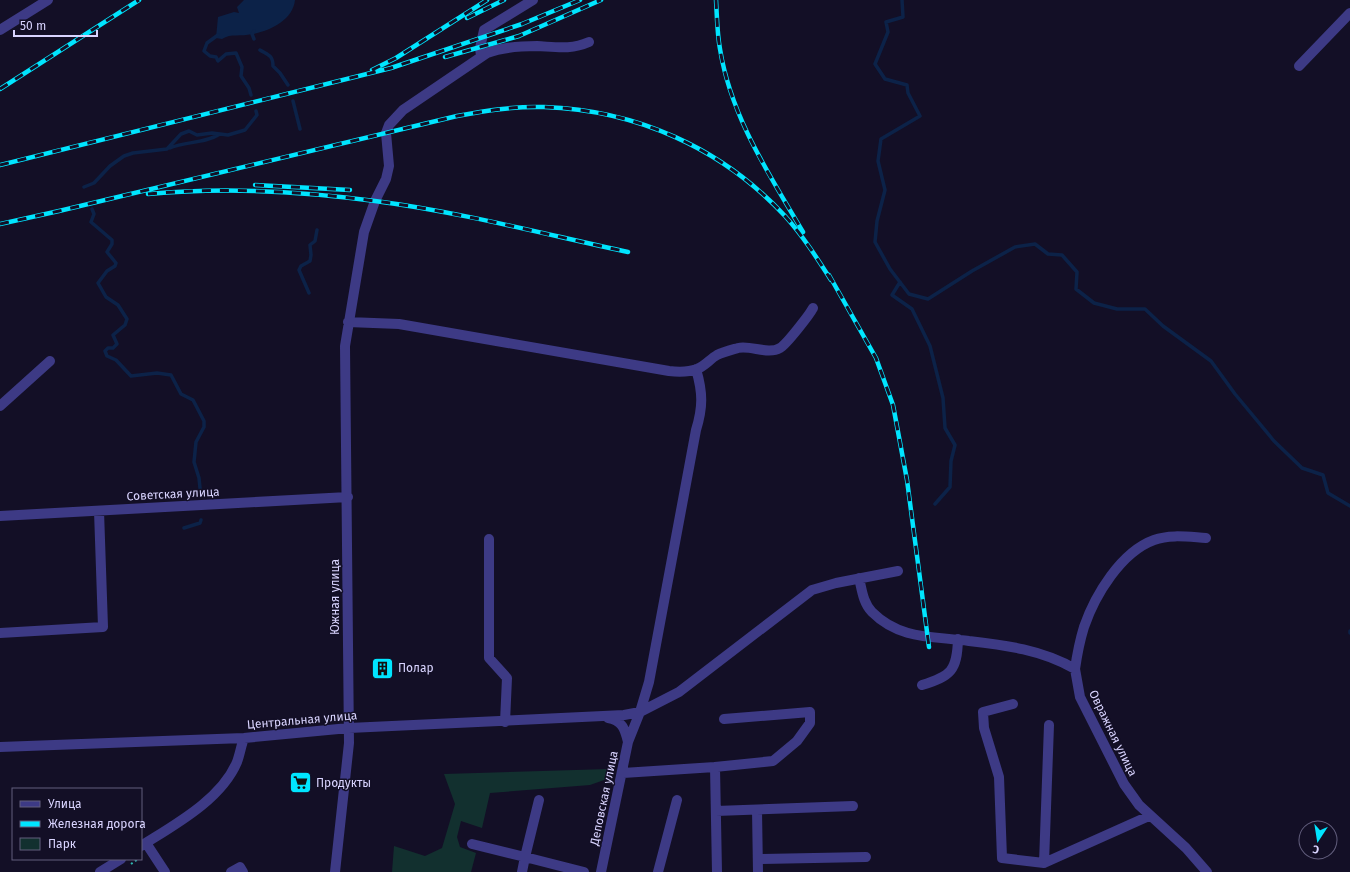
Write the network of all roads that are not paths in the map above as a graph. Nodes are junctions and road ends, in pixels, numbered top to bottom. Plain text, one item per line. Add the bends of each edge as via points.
1 (48, 0) edge
2 (526, 2) edge
3 (1350, 13) edge
4 (0, 30) edge
5 (589, 42) dead end
6 (481, 56) junction
7 (1299, 66) dead end
8 (813, 308) dead end
9 (348, 322) junction
10 (50, 362) dead end
11 (696, 369) junction
12 (0, 406) edge
13 (348, 497) junction
14 (99, 511) junction
15 (0, 516) edge
16 (1206, 538) dead end
17 (489, 539) dead end
18 (898, 571) dead end
19 (859, 578) junction
20 (0, 633) edge
21 (958, 639) junction
22 (1075, 669) junction
23 (922, 686) dead end
24 (1014, 704) dead end
25 (640, 712) junction
26 (606, 717) junction
27 (724, 719) dead end
28 (505, 722) junction
29 (1049, 726) dead end
30 (349, 728) junction
31 (244, 738) junction
32 (628, 742) junction
33 (0, 748) edge
34 (715, 768) junction
35 (623, 772) junction
36 (539, 800) dead end
37 (677, 800) dead end
38 (853, 806) dead end
39 (757, 810) junction
40 (716, 811) junction
41 (1149, 816) junction
42 (143, 844) edge
43 (472, 844) dead end
44 (525, 857) junction
45 (866, 857) dead end
46 (758, 859) junction
47 (119, 860) edge
48 (1044, 862) junction
49 (100, 872) edge
50 (164, 872) edge
51 (231, 872) edge
52 (243, 872) edge
53 (335, 872) edge
54 (522, 872) edge
55 (584, 872) edge
56 (601, 872) edge
57 (658, 872) edge
58 (717, 872) edge
59 (758, 872) edge
60 (1207, 872) edge

1 - 4 street
2 - 6 street via 484,30
3 - 7 street
5 - 6 street, Южная улица via 567,49 538,46 501,49
6 - 9 street, Южная улица via 403,110 389,125 386,133 389,166 364,232
8 - 11 street via 790,340 780,348 740,348 717,355
9 - 11 street via 399,324 669,371
9 - 13 street, Южная улица via 344,367
10 - 12 street
11 - 25 street via 702,410 696,430 650,682
13 - 14 street, Советская улица
13 - 30 street, Южная улица
14 - 15 street, Советская улица
14 - 20 street via 103,627
16 - 22 street via 1167,537 1154,540 1130,556 1111,577 1096,600 1084,627
17 - 28 street via 489,658 507,678
18 - 19 street, Центральная улица
19 - 21 street via 867,606 887,623 910,634 928,638
19 - 25 street, Центральная улица via 812,590 679,692
21 - 22 street via 1035,652 1060,660
21 - 23 street via 956,661 951,672
22 - 41 street, Овражная улица via 1080,697 1107,751 1124,784
24 - 48 street via 983,712 984,728 999,777 1002,858
25 - 26 street, Центральная улица
25 - 32 street
26 - 28 street, Центральная улица
26 - 32 street, Деповская улица via 621,723
27 - 34 street via 810,712 810,723 797,741 773,761
28 - 30 street, Центральная улица
29 - 48 street
30 - 31 street, Центральная улица
30 - 53 street, Южная улица
31 - 33 street, Центральная улица
31 - 42 street via 236,763 218,790 199,808
32 - 35 street, Деповская улица
34 - 35 street
34 - 40 street
35 - 56 street, Деповская улица
36 - 44 street
37 - 57 street
38 - 39 street
39 - 40 street
39 - 46 street
40 - 58 street
41 - 48 street
41 - 60 street, Овражная улица via 1168,830
42 - 50 street
43 - 44 street
44 - 54 street
44 - 55 street
45 - 46 street
46 - 59 street
47 - 49 street
51 - 52 street via 240,867

